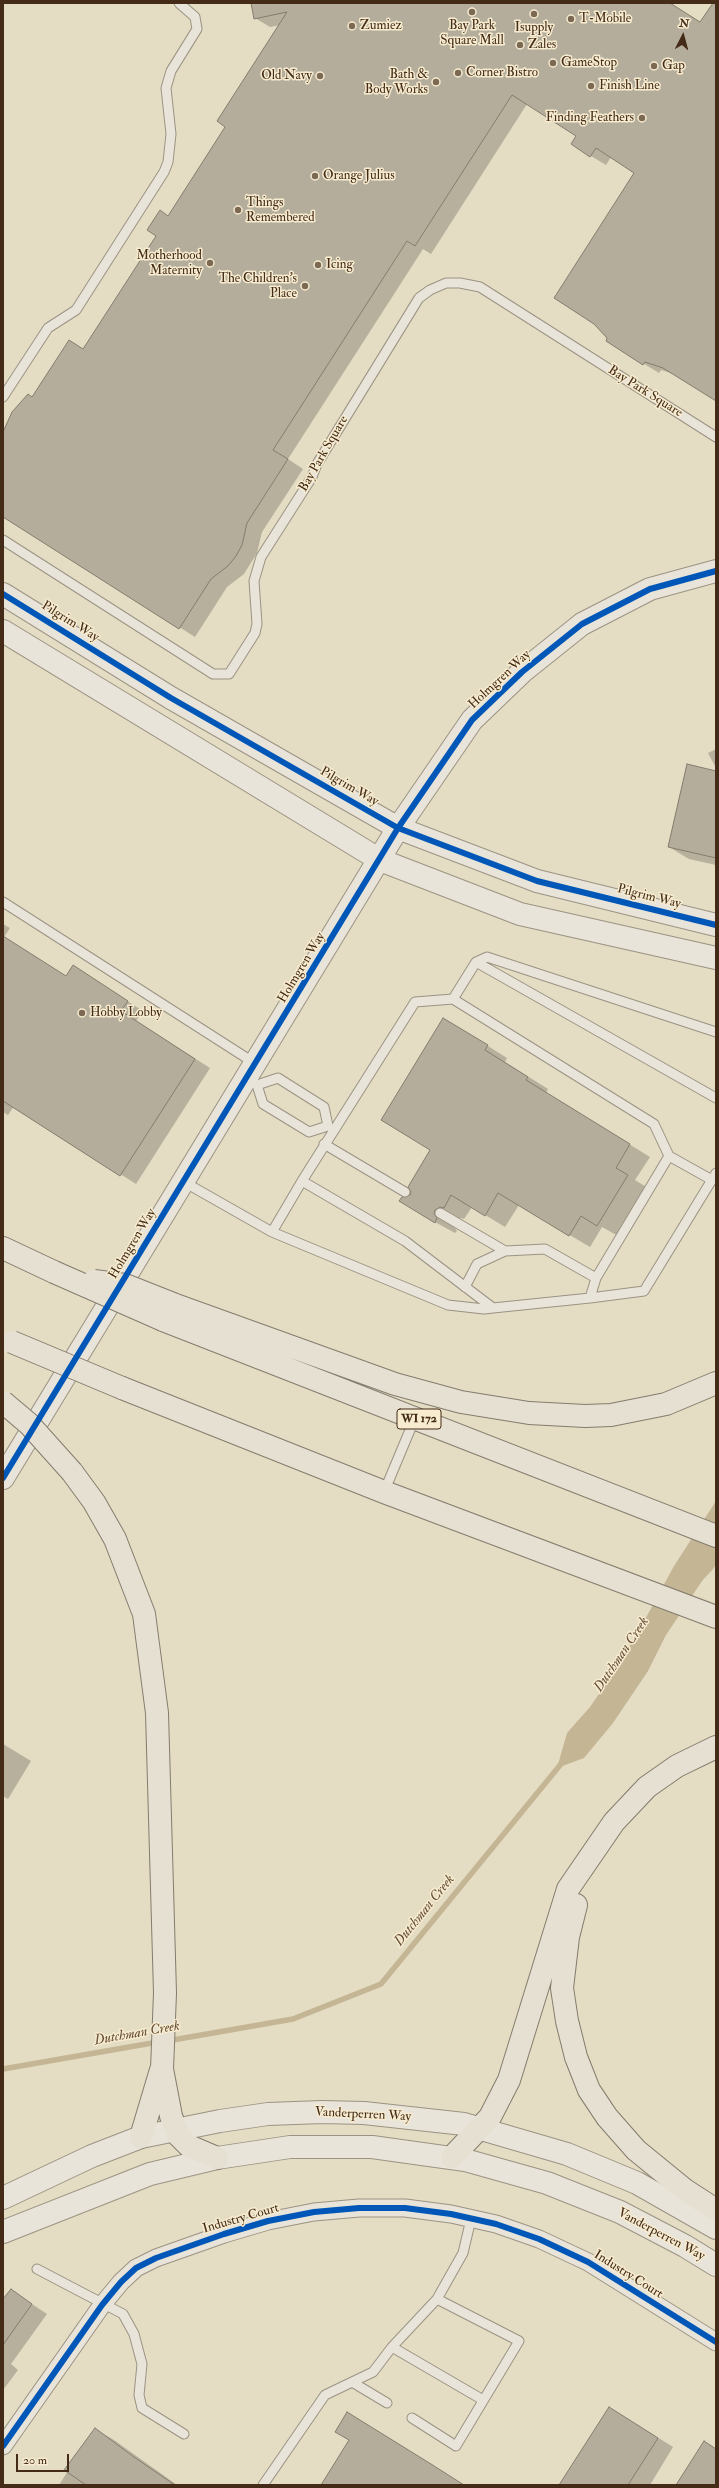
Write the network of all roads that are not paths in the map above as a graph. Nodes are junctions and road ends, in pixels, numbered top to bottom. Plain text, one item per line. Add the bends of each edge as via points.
1 (179, 3) edge
2 (3, 398) edge
3 (716, 437) edge
4 (3, 540) edge
5 (716, 571) edge
6 (3, 594) edge
7 (3, 631) edge
8 (398, 828) junction
9 (380, 860) junction
10 (3, 902) edge
11 (716, 924) edge
12 (716, 958) edge
13 (476, 962) junction
14 (452, 999) junction
15 (716, 1032) edge
16 (253, 1076) junction
17 (716, 1098) edge
18 (324, 1144) junction
19 (669, 1156) junction
20 (714, 1177) edge
21 (302, 1181) junction
22 (184, 1182) junction
23 (405, 1192) dead end
24 (440, 1214) dead end
25 (272, 1232) junction
26 (3, 1248) edge
27 (506, 1251) junction
28 (596, 1278) junction
29 (465, 1287) junction
30 (590, 1298) junction
31 (492, 1308) junction
32 (168, 1312) junction
33 (8, 1339) edge
34 (716, 1383) edge
35 (3, 1402) edge
36 (415, 1418) junction
37 (3, 1478) edge
38 (384, 1492) junction
39 (716, 1536) edge
40 (716, 1617) edge
41 (716, 1747) edge
42 (586, 1863) junction
43 (162, 2069) junction
44 (481, 2128) junction
45 (175, 2130) junction
46 (141, 2137) junction
47 (452, 2157) junction
48 (217, 2158) junction
49 (3, 2198) edge
50 (716, 2210) edge
51 (471, 2219) junction
52 (716, 2228) edge
53 (3, 2232) edge
54 (716, 2265) edge
55 (37, 2269) dead end
56 (437, 2299) junction
57 (102, 2305) junction
58 (716, 2342) edge
59 (392, 2347) junction
60 (352, 2382) junction
61 (483, 2400) junction
62 (387, 2403) dead end
63 (412, 2418) dead end
64 (184, 2434) dead end
65 (6, 2436) edge
66 (263, 2485) edge

1 - 2 lane via 195,17 197,30 171,71 166,88 171,134 168,162 164,172 76,310 48,328
3 - 4 lane, Bay Park Square via 480,287 460,282 446,283 419,298 261,557 254,581 255,633 229,674 214,674
5 - 8 street, Holmgren Way via 650,590 582,624 522,672 472,720
6 - 8 street, Pilgrim Way via 171,698
7 - 9 street
8 - 9 street, Holmgren Way
8 - 11 street, Pilgrim Way via 537,881
9 - 12 street via 520,914
9 - 16 street, Holmgren Way
10 - 16 lane
13 - 14 lane
13 - 15 lane via 487,957
13 - 17 lane
14 - 18 lane via 415,1002
14 - 19 lane via 654,1124
16 - 16 lane via 263,1104 309,1132 328,1126 324,1107 278,1078
16 - 22 street, Holmgren Way
18 - 21 lane
18 - 23 lane
19 - 20 lane
19 - 28 lane
20 - 30 lane via 644,1291
21 - 25 lane
21 - 29 lane via 405,1241
22 - 25 lane
22 - 37 street, Holmgren Way
24 - 27 lane
25 - 31 lane via 448,1305
26 - 32 highway, WI 172, bridge via 62,1275
27 - 28 lane via 545,1249
27 - 29 lane via 477,1264
28 - 30 lane
29 - 31 lane
30 - 31 lane
32 - 34 highway via 395,1384 461,1402 529,1413 584,1416 611,1414 666,1404
32 - 36 highway, WI 172
33 - 38 highway, bridge via 122,1388
35 - 43 highway, bridge via 29,1424 72,1472 94,1502 114,1539 144,1614 156,1713 165,1993
36 - 38 lane
36 - 39 highway, WI 172
38 - 40 highway
41 - 42 highway via 677,1766 647,1787 614,1822
42 - 44 highway via 568,1889 509,2080 496,2108
42 - 50 highway via 568,1937 562,1988 576,2057 589,2090 636,2150 685,2190
43 - 45 highway
43 - 46 highway
44 - 45 street, Vanderperren Way via 404,2116 322,2112 268,2114
44 - 47 highway
44 - 52 street, Vanderperren Way via 567,2154 637,2183
45 - 46 street, Vanderperren Way
45 - 48 highway via 188,2146
46 - 49 street, Vanderperren Way via 92,2156
47 - 48 street, Vanderperren Way via 372,2147 310,2146
47 - 54 street, Vanderperren Way via 527,2177 620,2212 686,2246
48 - 53 street, Vanderperren Way via 150,2174
51 - 56 lane via 463,2252
51 - 57 street, Industry Court via 406,2208 360,2208 314,2212 268,2221 188,2246 136,2268
51 - 58 street, Industry Court via 539,2239 588,2262
55 - 57 lane
56 - 59 lane
56 - 61 lane via 519,2341
57 - 64 lane via 122,2314 134,2334 142,2364 138,2395 142,2408
57 - 65 street, Industry Court
59 - 60 lane via 373,2372
59 - 61 lane
60 - 62 lane
60 - 66 lane via 325,2394
61 - 63 lane via 456,2446

